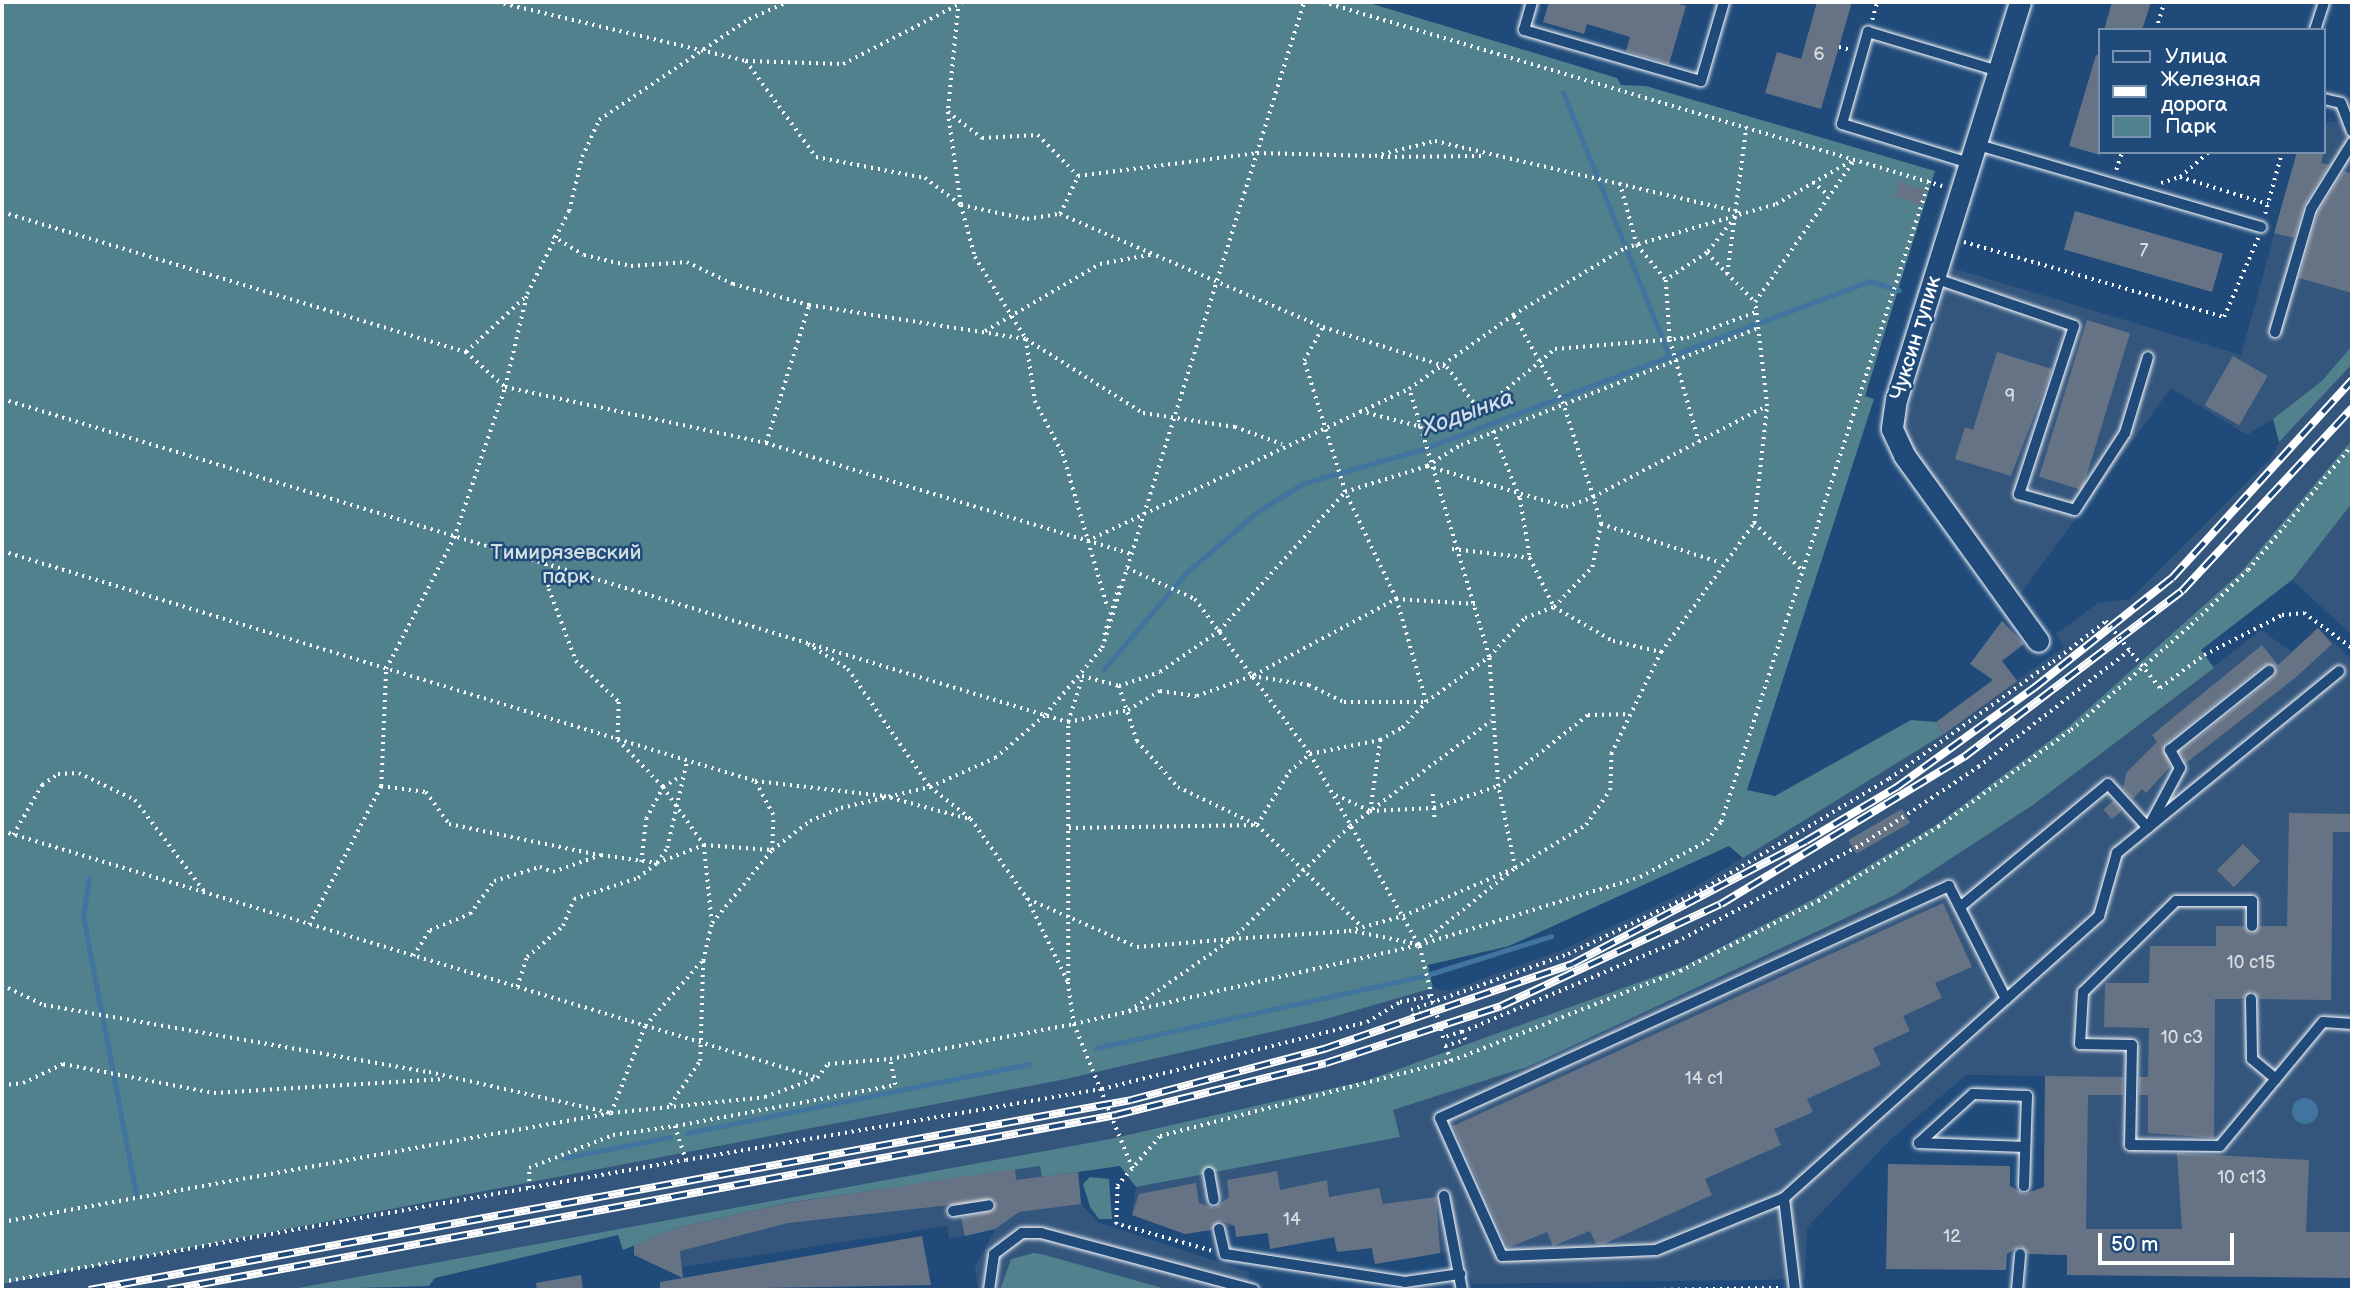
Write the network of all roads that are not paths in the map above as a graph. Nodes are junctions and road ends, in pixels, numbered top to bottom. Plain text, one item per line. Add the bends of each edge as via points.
1 (1532, 2) edge
2 (1724, 2) edge
3 (2020, 2) edge
4 (2324, 2) edge
5 (2316, 28) edge
6 (1998, 71) junction
7 (2326, 99) edge
8 (2352, 131) edge
9 (2352, 143) edge
10 (1972, 153) junction
11 (2261, 227) dead end
12 (1934, 278) junction
13 (2275, 332) dead end
14 (2148, 357) dead end
15 (2047, 654) road end
16 (2269, 671) dead end
17 (2339, 671) dead end
18 (2148, 828) junction
19 (1960, 907) junction
20 (2252, 926) dead end
21 (2006, 999) junction
22 (2251, 999) dead end
23 (2352, 1024) edge
24 (2276, 1079) junction
25 (2025, 1147) junction
26 (1209, 1173) dead end
27 (2024, 1186) dead end
28 (1444, 1196) dead end
29 (1784, 1198) junction
30 (1214, 1200) dead end
31 (989, 1205) dead end
32 (953, 1211) dead end
33 (1219, 1228) dead end
34 (2020, 1254) dead end
35 (1460, 1274) junction
36 (1795, 1289) edge
37 (989, 1290) edge
38 (1253, 1290) edge
39 (1462, 1290) edge
40 (2017, 1290) edge

1 - 2 lane via 1524,30 1701,81
3 - 6 street, Чуксин тупик
4 - 5 lane
6 - 10 street, Чуксин тупик
6 - 10 lane via 1868,32 1842,124
7 - 8 lane via 2341,103
9 - 13 lane via 2311,209
10 - 11 lane via 2112,184
10 - 12 street, Чуксин тупик
12 - 14 lane via 2074,326 2019,494 2075,510 2125,433
12 - 15 street, Чуксин тупик via 1892,429 1904,455
16 - 18 lane via 2170,750 2180,768
17 - 18 lane
18 - 19 lane via 2108,784
18 - 21 lane via 2118,853 2099,916
19 - 21 lane
19 - 29 lane via 1949,886 1440,1118 1502,1255 1656,1250
20 - 24 lane via 2252,901 2176,901 2083,992 2080,1044 2132,1045 2130,1145 2220,1146
21 - 29 lane
22 - 24 lane via 2252,1059
23 - 24 lane via 2323,1022
25 - 25 lane via 2026,1096 1973,1094 1919,1143
25 - 27 lane
26 - 30 lane
28 - 35 lane
29 - 36 lane
31 - 32 lane
33 - 35 lane via 1224,1254 1405,1282
34 - 40 lane
35 - 39 lane
37 - 38 lane via 995,1254 1021,1233 1041,1233

